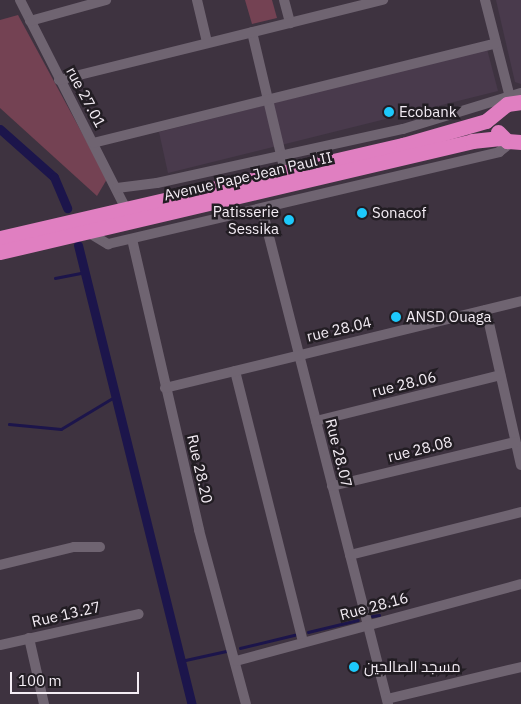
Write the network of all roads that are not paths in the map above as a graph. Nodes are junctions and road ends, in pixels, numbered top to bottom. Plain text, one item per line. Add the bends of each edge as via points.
1 (20, 0) edge
2 (106, 0) edge
3 (197, 0) edge
4 (284, 0) edge
5 (383, 0) edge
6 (486, 0) edge
7 (30, 21) junction
8 (290, 23) junction
9 (252, 32) junction
10 (207, 42) junction
11 (496, 43) junction
12 (59, 80) junction
13 (516, 98) edge
14 (267, 99) junction
15 (497, 113) junction
16 (512, 141) edge
17 (93, 143) junction
18 (281, 155) junction
19 (286, 172) junction
20 (117, 188) junction
21 (125, 208) junction
22 (262, 209) junction
23 (85, 230) junction
24 (0, 238) edge
25 (132, 239) junction
26 (0, 252) edge
27 (521, 302) edge
28 (486, 310) junction
29 (299, 353) junction
30 (235, 371) junction
31 (500, 375) junction
32 (165, 388) junction
33 (316, 421) junction
34 (515, 442) junction
35 (521, 465) edge
36 (332, 486) junction
37 (521, 512) edge
38 (100, 547) dead end
39 (350, 555) junction
40 (0, 565) edge
41 (521, 584) edge
42 (140, 614) dead end
43 (366, 623) junction
44 (29, 638) junction
45 (304, 642) junction
46 (0, 645) edge
47 (236, 661) junction
48 (521, 667) edge
49 (388, 702) edge
50 (44, 704) edge
51 (246, 704) edge

1 - 7 street, rue 27.01
2 - 7 street
3 - 10 street
4 - 8 street
5 - 8 street
6 - 11 street
7 - 12 street, rue 27.01
8 - 9 street
9 - 10 street
9 - 14 street
10 - 12 street
11 - 13 street
11 - 14 street
12 - 17 street, rue 27.01
13 - 15 highway, Avenue Pape Jean Paul II
13 - 18 street via 403,129
14 - 17 street
14 - 18 street
15 - 16 highway via 496,127
15 - 19 highway, Avenue Pape Jean Paul II via 470,127
16 - 22 street via 499,152
16 - 23 highway, Avenue Pape Jean Paul II via 472,141
17 - 20 street, rue 27.01
18 - 19 street
18 - 20 street
19 - 21 highway, Avenue Pape Jean Paul II
20 - 21 street, rue 27.01
21 - 24 highway, Avenue Pape Jean Paul II
22 - 25 street
22 - 29 street, Rue 28.07
23 - 25 street via 108,244
23 - 26 highway, Avenue Pape Jean Paul II
25 - 32 street, Rue 28.20
27 - 28 street, rue 28.04
28 - 29 street, rue 28.04
28 - 31 street
29 - 30 street, rue 28.04
29 - 33 street, Rue 28.07
30 - 32 street, rue 28.04
30 - 45 street
31 - 33 street, rue 28.06
31 - 34 street
32 - 47 street, Rue 28.20 via 199,530
33 - 36 street, Rue 28.07
34 - 35 street
34 - 36 street, rue 28.08
36 - 39 street, Rue 28.07
37 - 39 street
38 - 40 street via 74,547
39 - 43 street, Rue 28.07
41 - 43 street, Rue 28.16
42 - 44 street, Rue 13.27
43 - 45 street, Rue 28.16
43 - 49 street, Rue 28.07
44 - 46 street, Rue 13.27
44 - 50 street
45 - 47 street, Rue 28.16
47 - 51 street, Rue 28.20
48 - 49 street

